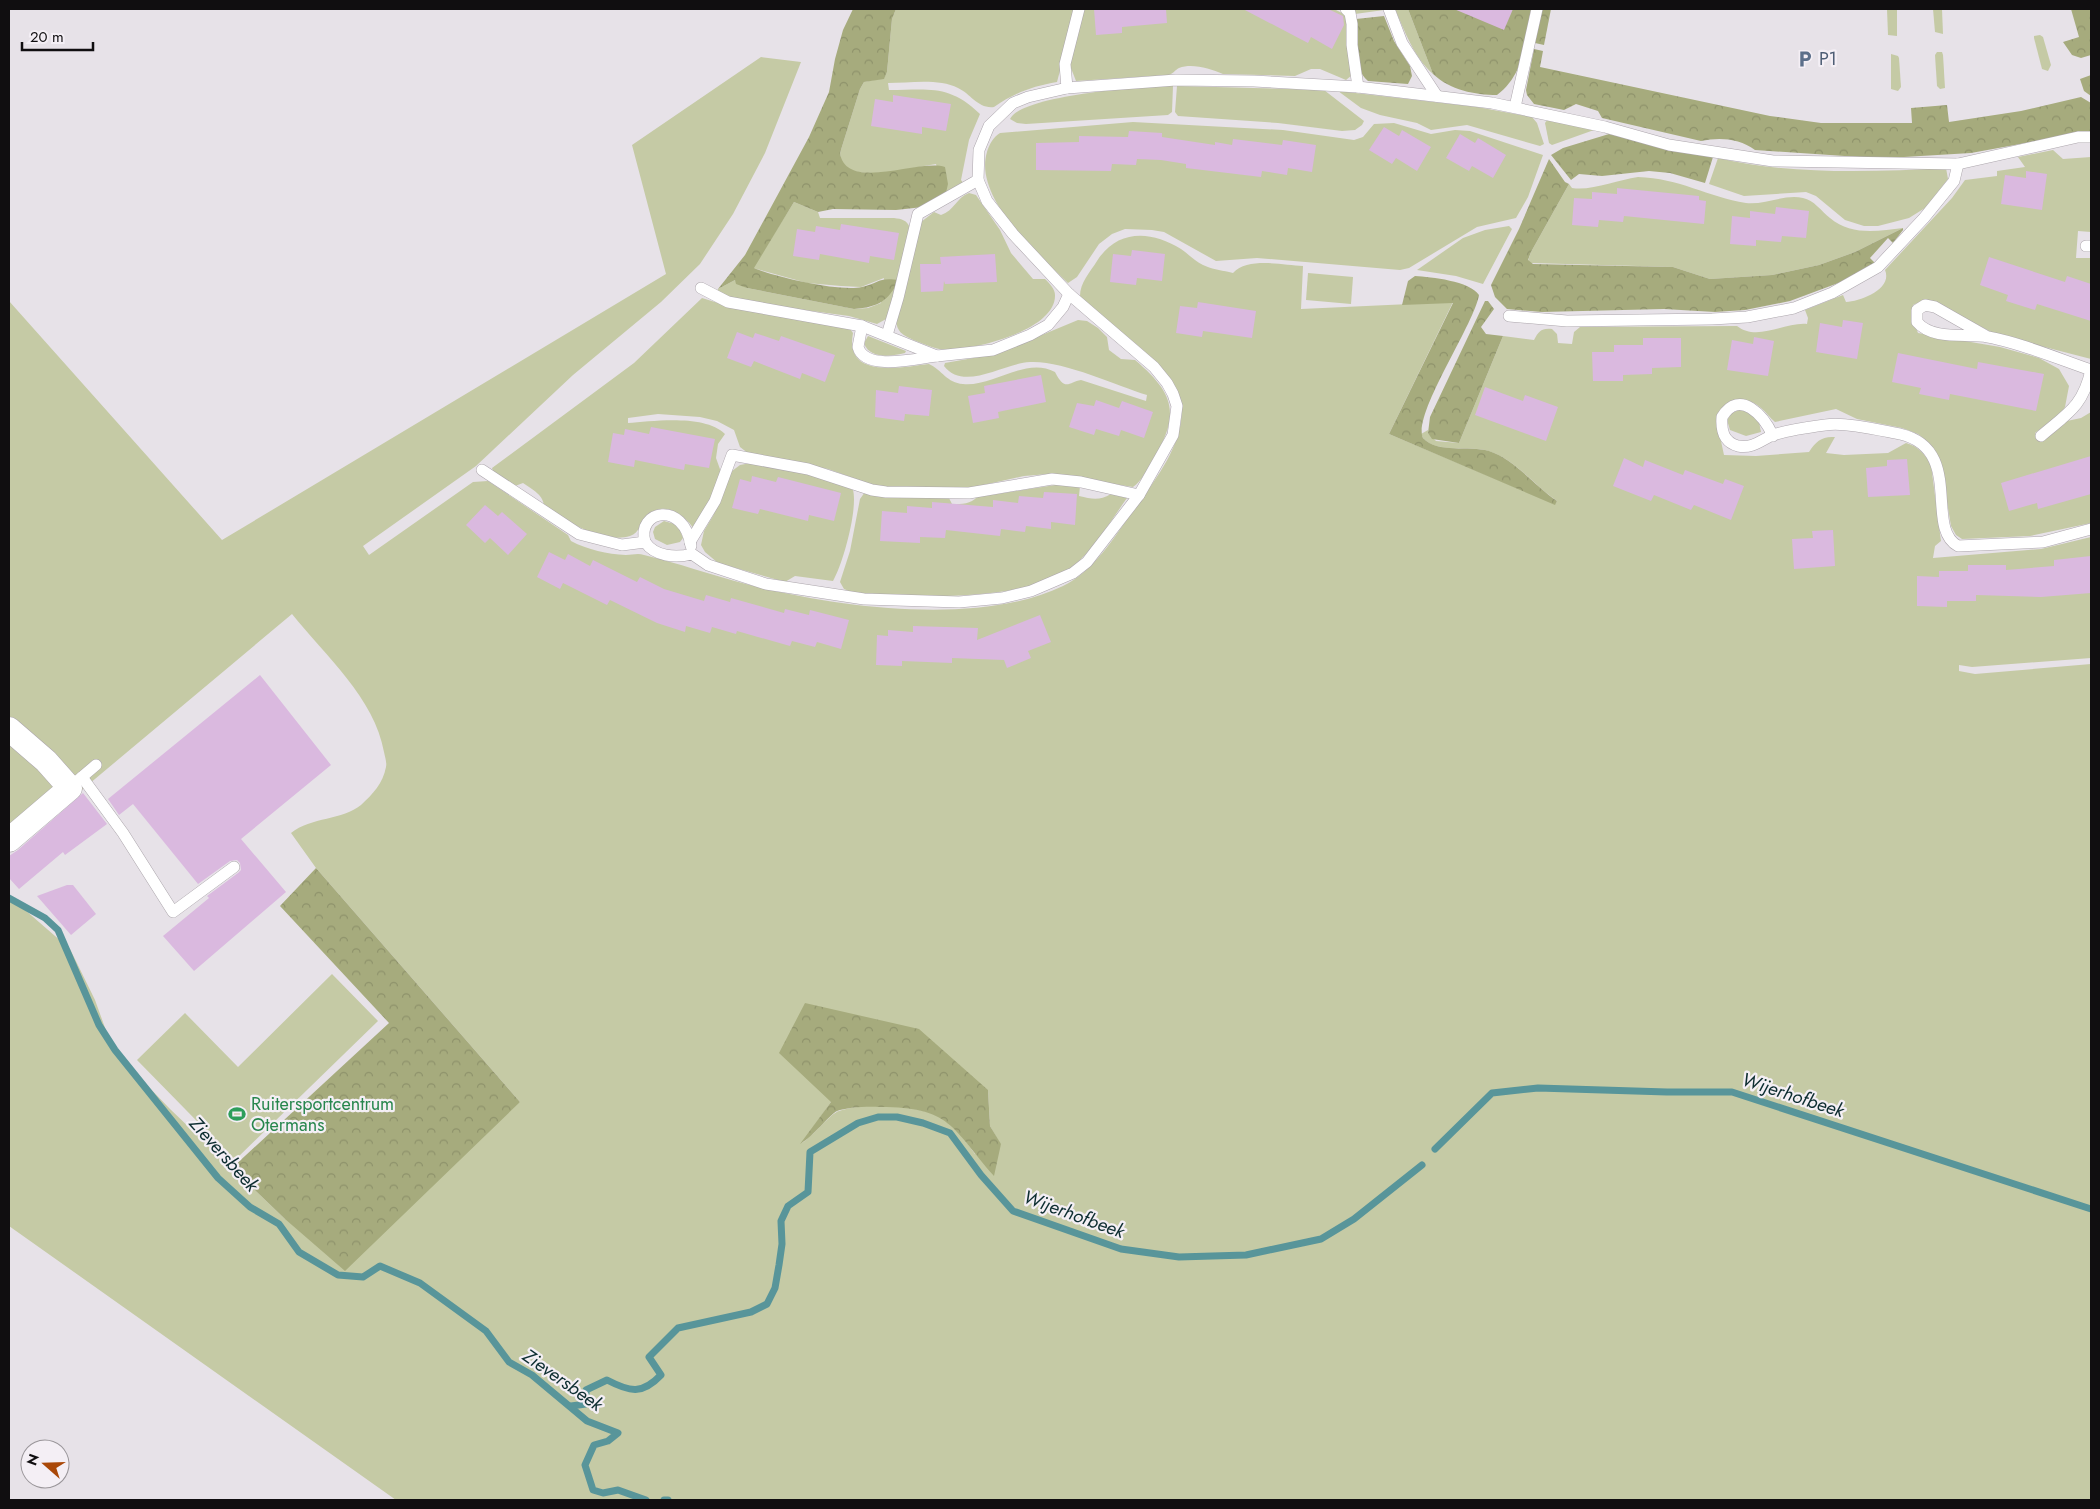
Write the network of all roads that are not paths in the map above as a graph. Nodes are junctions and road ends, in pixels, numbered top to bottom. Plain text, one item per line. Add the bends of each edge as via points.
1 (1080, 9) edge
2 (1346, 9) edge
3 (1389, 9) edge
4 (1537, 9) edge
5 (1358, 87) junction
6 (1067, 88) junction
7 (1437, 96) junction
8 (1516, 107) junction
9 (2091, 137) edge
10 (1958, 164) junction
11 (978, 180) junction
12 (701, 288) dead end
13 (1069, 294) junction
14 (1509, 316) dead end
15 (862, 326) junction
16 (887, 334) junction
17 (1986, 336) junction
18 (937, 356) junction
19 (2091, 370) edge
20 (1773, 436) junction
21 (2041, 436) dead end
22 (482, 470) dead end
23 (1139, 495) junction
24 (2091, 529) edge
25 (645, 542) junction
26 (690, 542) junction
27 (692, 554) junction
28 (9, 729) edge
29 (96, 765) dead end
30 (76, 782) junction
31 (9, 840) edge
32 (234, 867) dead end

1 - 6 lane via 1065,64
2 - 5 lane via 1352,24
3 - 7 lane via 1402,43
4 - 8 lane
5 - 6 lane via 1176,80
5 - 7 lane
6 - 11 lane via 1013,102 1000,114 983,138 977,167
7 - 8 lane
8 - 10 lane via 1669,145 1773,161
9 - 10 lane via 2078,137
10 - 14 lane via 1954,180 1878,267 1832,293 1794,308 1712,319 1567,321
11 - 13 lane via 987,201 1012,234
11 - 16 lane via 918,214
12 - 15 lane via 715,297 741,305
13 - 18 lane via 1048,325 1030,335 992,350
13 - 23 lane via 1154,367 1174,394 1177,406 1173,435
15 - 16 lane
15 - 18 lane via 858,347 866,358 881,362
16 - 18 lane
17 - 17 lane via 1963,337 1927,329 1917,322 1917,310 1925,305 1935,307
17 - 19 lane
19 - 21 lane via 2081,400
20 - 20 lane via 1756,445 1731,444 1724,436 1722,416 1734,406 1750,408 1766,422
20 - 24 lane via 1839,425 1912,438 1933,457 1939,471 1945,527 1952,543 1958,546 2043,542
22 - 25 lane via 579,534 622,545
23 - 26 lane via 1052,479 968,493 886,492 808,469 732,456 715,501
23 - 27 lane via 1087,562 1073,573 1031,592 1002,598 959,602 864,599 766,584 708,565
25 - 26 lane via 647,523 663,514 676,517 685,526
25 - 27 lane via 650,549 666,555
26 - 27 lane
28 - 30 street
29 - 30 lane
30 - 31 street
30 - 32 lane via 123,833 173,912

